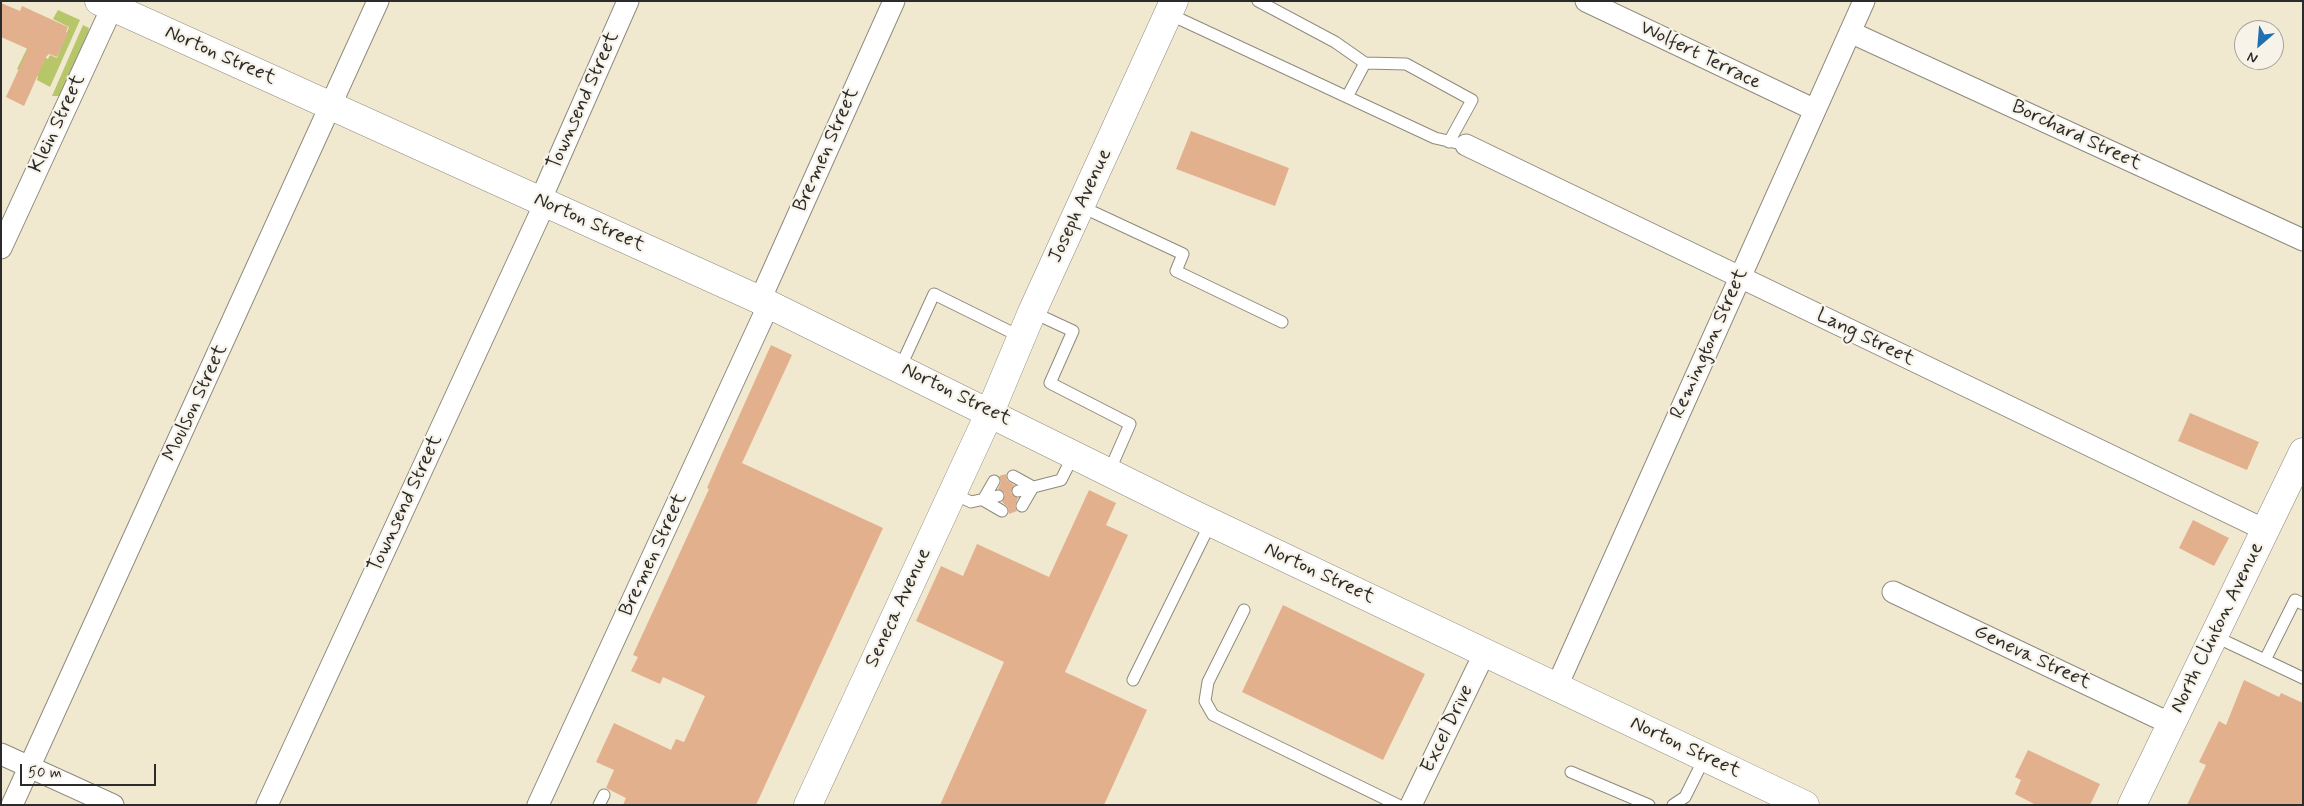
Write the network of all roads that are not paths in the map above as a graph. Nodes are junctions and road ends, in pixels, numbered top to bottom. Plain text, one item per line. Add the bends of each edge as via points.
1 (378, 1) edge
2 (628, 1) edge
3 (894, 1) edge
4 (1258, 1) edge
5 (1586, 1) edge
6 (1864, 1) edge
7 (109, 3) edge
8 (1171, 8) edge
9 (1850, 32) junction
10 (1365, 62) junction
11 (1347, 97) junction
12 (331, 107) junction
13 (1815, 110) junction
14 (1458, 143) junction
15 (542, 202) junction
16 (1080, 206) junction
17 (2303, 240) edge
18 (1, 248) edge
19 (1740, 278) junction
20 (765, 302) junction
21 (1032, 312) junction
22 (1282, 322) dead end
23 (1021, 337) junction
24 (900, 368) junction
25 (990, 412) junction
26 (2303, 452) edge
27 (1074, 454) junction
28 (1108, 472) junction
29 (1013, 476) dead end
30 (994, 481) dead end
31 (1033, 487) junction
32 (1018, 491) dead end
33 (952, 494) junction
34 (998, 496) dead end
35 (983, 500) junction
36 (1022, 506) dead end
37 (1002, 511) dead end
38 (1211, 522) junction
39 (2265, 530) junction
40 (1893, 592) dead end
41 (2303, 604) edge
42 (1244, 610) dead end
43 (2214, 636) junction
44 (1485, 652) junction
45 (2264, 660) junction
46 (2303, 678) edge
47 (1133, 680) dead end
48 (1557, 686) junction
49 (2171, 724) junction
50 (1, 754) edge
51 (1705, 757) junction
52 (30, 767) junction
53 (1571, 772) dead end
54 (12, 805) edge
55 (113, 805) edge
56 (267, 805) edge
57 (538, 805) edge
58 (808, 805) edge
59 (1398, 805) edge
60 (1411, 805) edge
61 (1649, 805) edge
62 (1672, 805) edge
63 (1805, 805) edge
64 (2132, 805) edge

1 - 12 street, Moulson Street
2 - 15 street, Townsend Street
3 - 20 street, Bremen Street
4 - 10 lane via 1335,42
5 - 13 street, Wolfert Terrace
6 - 9 street, Remington Street
7 - 12 main road, Norton Street
7 - 18 street, Klein Street
8 - 11 lane
8 - 16 main road, Joseph Avenue
9 - 13 street, Remington Street
9 - 17 street, Borchard Street
10 - 11 lane
10 - 14 lane via 1406,64 1472,100
11 - 14 lane via 1435,138
12 - 15 main road, Norton Street
12 - 52 street, Moulson Street
13 - 19 street, Remington Street
14 - 19 street, Lang Street
15 - 20 main road, Norton Street
15 - 56 street, Townsend Street
16 - 21 main road, Joseph Avenue
16 - 22 lane via 1184,254 1176,271
19 - 39 street, Lang Street
19 - 48 street, Remington Street
20 - 24 main road, Norton Street
20 - 57 street, Bremen Street
21 - 23 main road, Joseph Avenue
21 - 28 lane via 1073,331 1050,383 1130,424
23 - 24 lane via 934,294
23 - 25 main road, Joseph Avenue
24 - 25 main road, Norton Street
25 - 27 main road, Norton Street
25 - 33 main road, Seneca Avenue
26 - 39 main road, North Clinton Avenue
27 - 28 main road, Norton Street
27 - 31 lane via 1061,480
28 - 38 main road, Norton Street
29 - 31 lane
30 - 35 lane
31 - 32 lane
31 - 36 lane
33 - 35 lane via 971,502
33 - 58 main road, Seneca Avenue
34 - 35 lane
35 - 37 lane
38 - 44 main road, Norton Street
38 - 47 lane
39 - 43 main road, North Clinton Avenue
40 - 49 street, Geneva Street
41 - 45 lane via 2295,600
42 - 59 lane via 1208,682 1205,701 1213,715
43 - 45 lane
43 - 49 main road, North Clinton Avenue
44 - 48 main road, Norton Street
44 - 60 street, Excel Drive
45 - 46 lane
48 - 51 main road, Norton Street
49 - 64 main road, North Clinton Avenue
50 - 52 street
51 - 62 lane via 1685,797
51 - 63 main road, Norton Street
52 - 54 street, Moulson Street
52 - 55 street
53 - 61 lane

